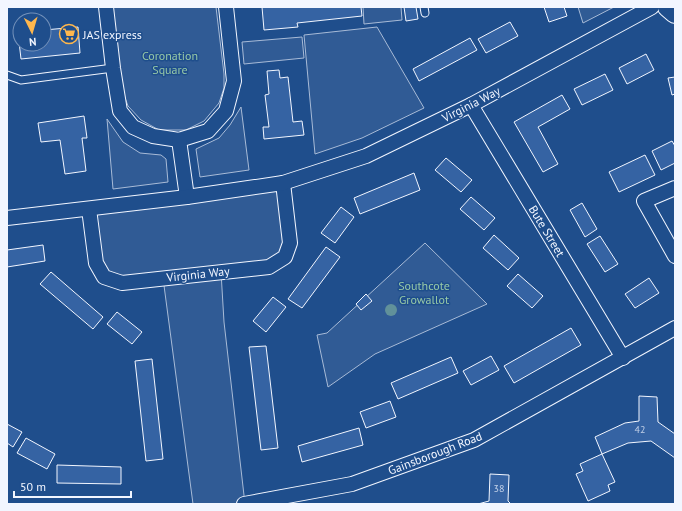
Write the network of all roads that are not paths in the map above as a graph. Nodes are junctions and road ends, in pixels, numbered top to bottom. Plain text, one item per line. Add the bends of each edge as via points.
1 (106, 7) edge
2 (226, 7) edge
3 (652, 7) edge
4 (668, 7) edge
5 (675, 13) edge
6 (112, 68) junction
7 (7, 75) edge
8 (471, 105) junction
9 (179, 140) junction
10 (283, 183) junction
11 (675, 188) edge
12 (186, 197) junction
13 (89, 209) junction
14 (7, 218) edge
15 (675, 256) edge
16 (675, 328) edge
17 (623, 358) junction
18 (244, 504) edge

1 - 6 street
2 - 9 street via 234,81 226,111 208,131
3 - 8 street, Virginia Way
4 - 5 street
6 - 7 lane via 21,80
6 - 9 street via 120,111 134,126 153,136
8 - 10 street, Virginia Way via 366,156
8 - 17 street, Bute Street
9 - 12 street
10 - 12 street, Virginia Way
10 - 13 street, Virginia Way via 290,243 285,257 269,267 122,283 104,277 96,263
11 - 15 street via 644,201
12 - 13 street, Virginia Way
13 - 14 street, Virginia Way
16 - 17 street, Gainsborough Road
17 - 18 street, Gainsborough Road via 474,440 352,484

